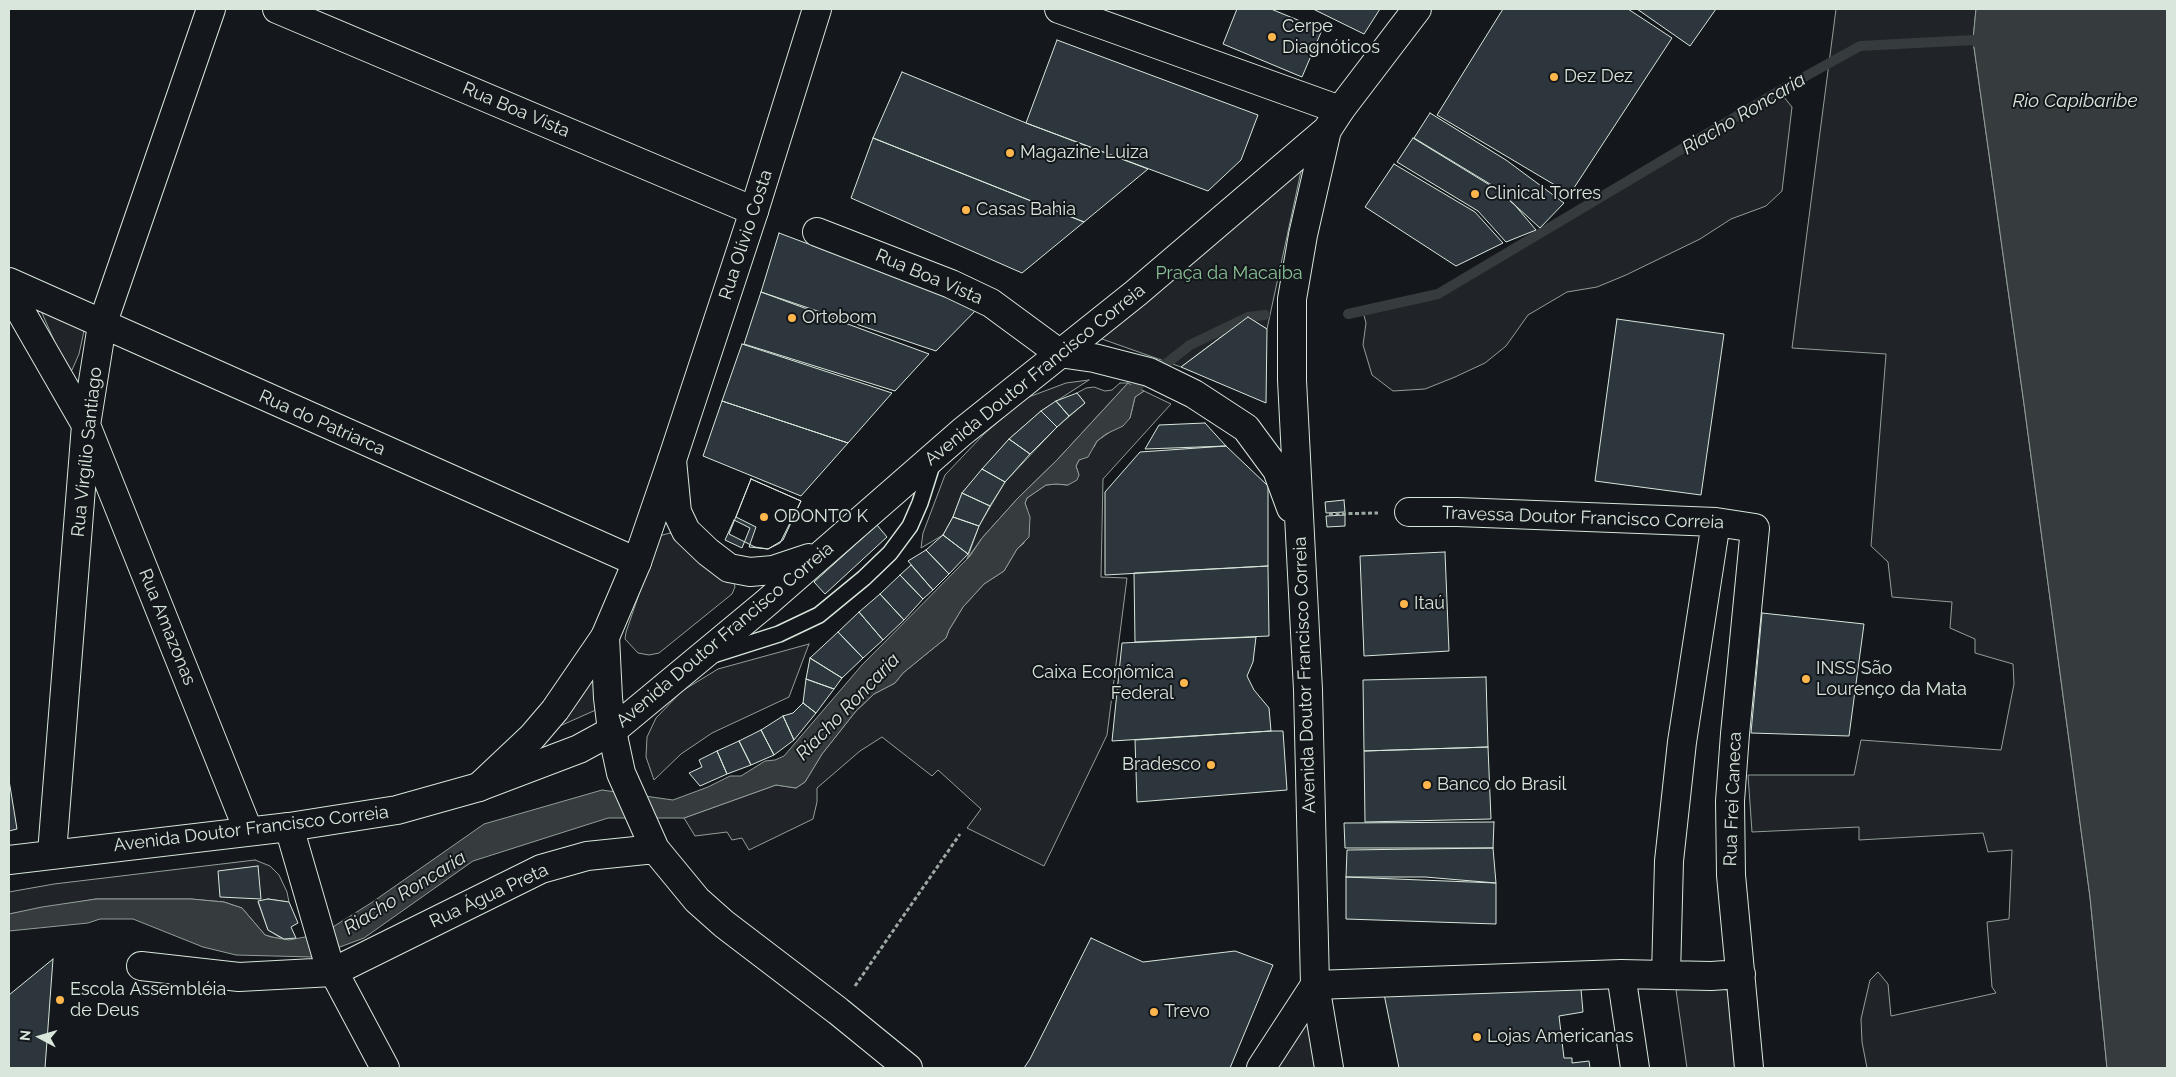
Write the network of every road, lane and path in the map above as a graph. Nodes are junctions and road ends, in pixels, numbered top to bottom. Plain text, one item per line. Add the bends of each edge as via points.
1 (211, 9) edge
2 (277, 9) edge
3 (817, 9) edge
4 (1059, 9) edge
5 (1416, 9) edge
6 (1334, 120) junction
7 (754, 211) junction
8 (817, 232) dead end
9 (9, 282) edge
10 (9, 291) edge
11 (102, 325) junction
12 (1059, 353) junction
13 (86, 424) junction
14 (935, 456) junction
15 (672, 460) junction
16 (1408, 512) joint
17 (1716, 522) junction
18 (1300, 524) junction
19 (1755, 531) joint
20 (820, 554) junction
21 (636, 562) junction
22 (605, 637) junction
23 (698, 660) junction
24 (612, 731) junction
25 (479, 787) junction
26 (289, 827) junction
27 (248, 830) junction
28 (960, 834) dead end
29 (651, 841) junction
30 (52, 853) junction
31 (9, 860) edge
32 (141, 966) dead end
33 (331, 967) junction
34 (1621, 974) junction
35 (1741, 974) junction
36 (1666, 975) junction
37 (1315, 985) junction
38 (838, 1011) junction
39 (385, 1068) edge
40 (908, 1068) edge
41 (1261, 1068) edge
42 (1329, 1068) edge
43 (1635, 1068) edge
44 (1749, 1068) edge

1 - 11 street, Rua Virgílio Santiago
2 - 7 street, Rua Boa Vista
3 - 7 street, Rua Olívio Costa
4 - 6 street
5 - 6 street
6 - 12 street, Avenida Doutor Francisco Correia via 1136,293
6 - 18 street, Avenida Doutor Francisco Correia via 1303,235 1292,299 1292,380
7 - 15 street, Rua Olívio Costa
8 - 12 street, Rua Boa Vista via 991,303
9 - 11 street, Rua do Patriarca
10 - 13 street
11 - 13 street, Rua Virgílio Santiago
11 - 21 street, Rua do Patriarca
12 - 14 street, Avenida Doutor Francisco Correia
12 - 18 street via 1148,372 1194,394 1246,428 1277,470
13 - 27 street, Rua Amazonas
13 - 30 street, Rua Virgílio Santiago
14 - 20 street, Avenida Doutor Francisco Correia
14 - 23 lane via 910,526 890,553 864,578 819,616 780,634
15 - 20 street via 678,512 686,531 729,568 750,572 773,570
15 - 21 street, Rua Olívio Costa
16 - 17 street, Travessa Doutor Francisco Correia
16 - 18 path
17 - 19 street, Travessa Doutor Francisco Correia via 1751,526
17 - 36 street via 1682,742 1671,841
18 - 37 street, Avenida Doutor Francisco Correia via 1308,690
19 - 35 street, Rua Frei Caneca via 1730,801 1730,875
20 - 23 street, Avenida Doutor Francisco Correia
21 - 22 street, Rua Olívio Costa
22 - 24 street
22 - 25 street via 556,710
23 - 24 street, Avenida Doutor Francisco Correia
24 - 25 street, Avenida Doutor Francisco Correia via 579,749
24 - 29 street via 621,773
25 - 26 street, Avenida Doutor Francisco Correia via 397,810
26 - 27 street, Avenida Doutor Francisco Correia
26 - 33 street
27 - 30 street, Avenida Doutor Francisco Correia
28 - 38 path
29 - 33 street, Rua Água Preta via 541,869
29 - 38 street via 697,900
30 - 31 street, Avenida Doutor Francisco Correia
32 - 33 street via 238,977
33 - 39 street
34 - 36 street
34 - 37 street
34 - 43 street
35 - 36 street
35 - 44 street, Rua Frei Caneca
37 - 41 street
37 - 42 street, Avenida Doutor Francisco Correia
38 - 40 street

